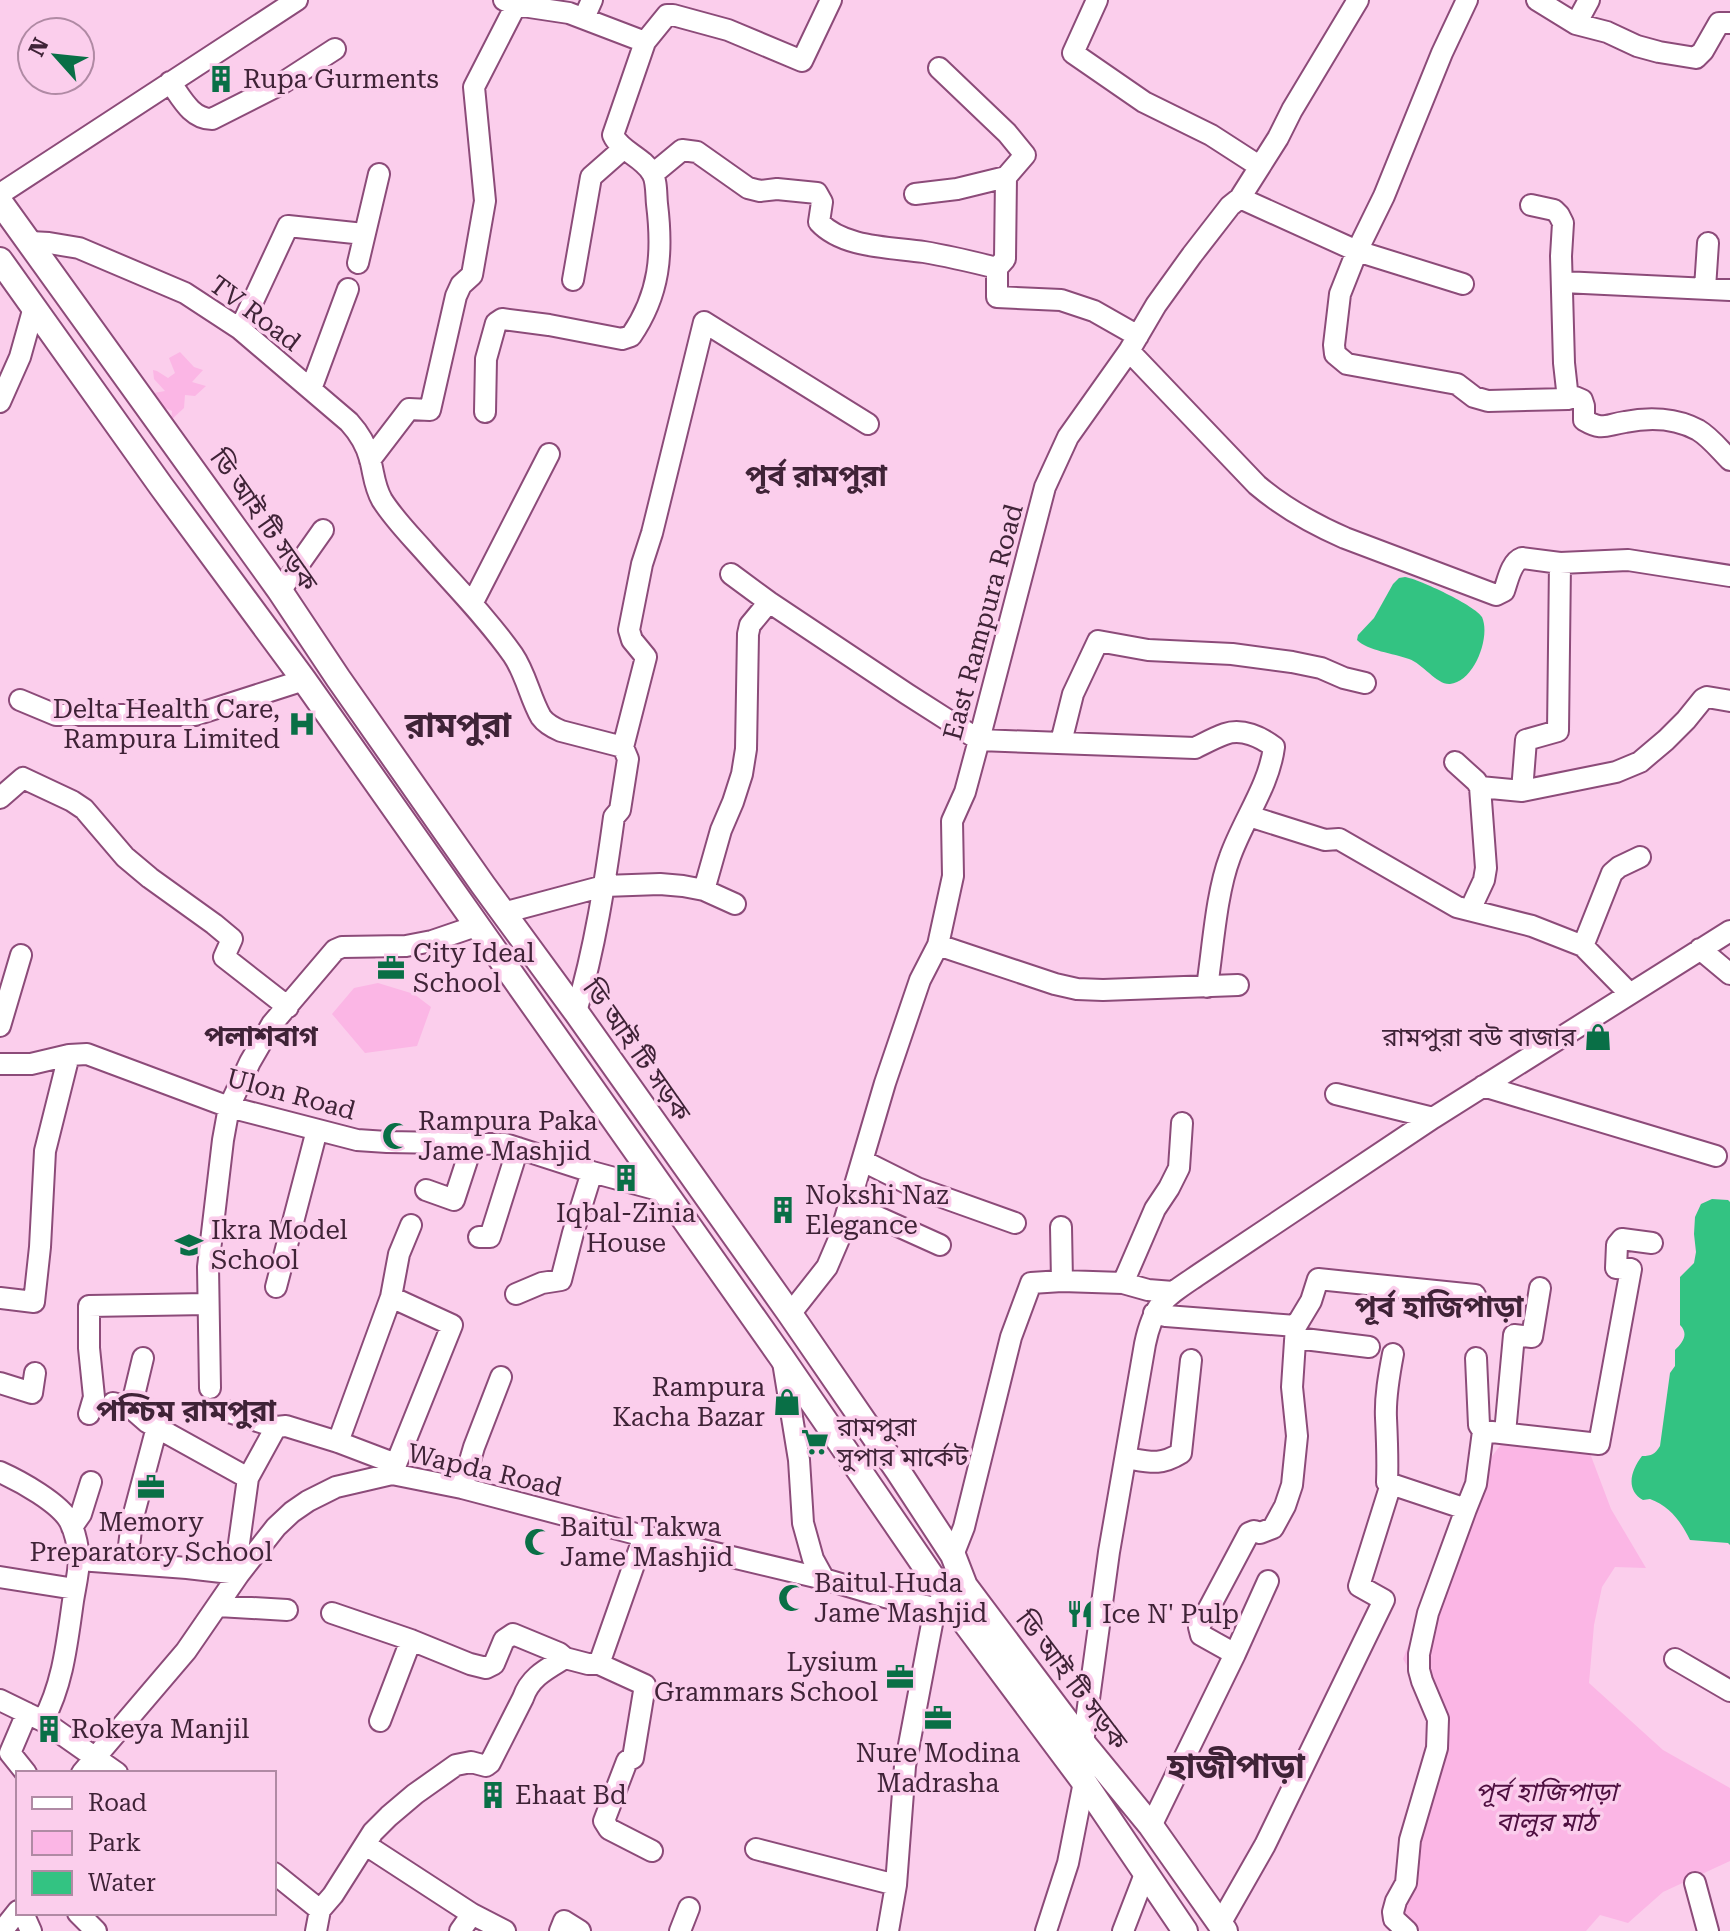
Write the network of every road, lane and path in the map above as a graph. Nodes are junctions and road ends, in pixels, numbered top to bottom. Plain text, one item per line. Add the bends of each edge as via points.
1 (297, 0) edge
2 (831, 0) edge
3 (1097, 0) edge
4 (1358, 0) edge
5 (1467, 0) edge
6 (1537, 0) edge
7 (1589, 0) edge
8 (510, 2) edge
9 (588, 9) edge
10 (1730, 23) edge
11 (1576, 24) junction
12 (645, 42) junction
13 (335, 49) dead end
14 (939, 68) dead end
15 (170, 82) junction
16 (624, 148) junction
17 (1259, 166) junction
18 (379, 174) dead end
19 (653, 174) junction
20 (1006, 177) junction
21 (0, 194) edge
22 (915, 194) dead end
23 (1240, 198) junction
24 (0, 202) edge
25 (1531, 205) dead end
26 (364, 234) junction
27 (30, 242) junction
28 (1708, 243) dead end
29 (1357, 251) junction
30 (0, 260) edge
31 (358, 263) dead end
32 (997, 268) junction
33 (573, 280) dead end
34 (1563, 282) junction
35 (1463, 284) dead end
36 (1705, 288) junction
37 (348, 289) dead end
38 (1730, 290) edge
39 (34, 307) junction
40 (240, 329) junction
41 (1134, 344) junction
42 (311, 389) junction
43 (1568, 399) junction
44 (0, 402) edge
45 (485, 412) dead end
46 (868, 424) dead end
47 (549, 454) dead end
48 (370, 460) junction
49 (1730, 460) edge
50 (323, 530) dead end
51 (1560, 563) junction
52 (731, 574) dead end
53 (1730, 576) edge
54 (280, 591) junction
55 (769, 602) junction
56 (472, 604) junction
57 (304, 680) junction
58 (1365, 683) dead end
59 (20, 700) dead end
60 (1730, 701) edge
61 (979, 740) junction
62 (1061, 742) junction
63 (623, 747) junction
64 (1455, 762) dead end
65 (1480, 787) junction
66 (1522, 791) junction
67 (0, 798) edge
68 (1249, 816) junction
69 (1640, 857) dead end
70 (483, 885) junction
71 (604, 886) junction
72 (704, 890) junction
73 (459, 902) junction
74 (735, 904) dead end
75 (1470, 910) junction
76 (503, 913) junction
77 (476, 926) junction
78 (1730, 931) edge
79 (938, 945) junction
80 (1583, 946) junction
81 (1700, 949) junction
82 (21, 955) dead end
83 (1730, 974) edge
84 (1238, 985) dead end
85 (1207, 987) junction
86 (1630, 994) junction
87 (288, 1007) junction
88 (576, 1012) junction
89 (0, 1026) edge
90 (69, 1055) junction
91 (0, 1064) edge
92 (1483, 1086) junction
93 (1336, 1094) dead end
94 (229, 1107) junction
95 (1433, 1118) junction
96 (1182, 1123) dead end
97 (317, 1130) junction
98 (473, 1142) junction
99 (518, 1148) junction
100 (1716, 1156) dead end
101 (863, 1161) junction
102 (592, 1172) junction
103 (426, 1190) dead end
104 (666, 1192) junction
105 (849, 1204) junction
106 (1015, 1223) dead end
107 (411, 1225) dead end
108 (1061, 1227) dead end
109 (479, 1237) dead end
110 (1652, 1243) dead end
111 (940, 1245) dead end
112 (1062, 1281) junction
113 (1123, 1283) junction
114 (276, 1287) dead end
115 (1540, 1288) dead end
116 (1173, 1292) junction
117 (516, 1294) dead end
118 (1475, 1295) dead end
119 (391, 1297) junction
120 (0, 1298) edge
121 (207, 1304) junction
122 (1154, 1313) junction
123 (790, 1314) junction
124 (1296, 1332) junction
125 (1369, 1347) dead end
126 (1393, 1354) dead end
127 (143, 1358) dead end
128 (782, 1358) junction
129 (1476, 1358) dead end
130 (1191, 1360) dead end
131 (35, 1373) dead end
132 (501, 1377) dead end
133 (0, 1383) edge
134 (210, 1388) dead end
135 (226, 1411) dead end
136 (89, 1414) dead end
137 (157, 1427) junction
138 (276, 1427) junction
139 (1483, 1431) junction
140 (1505, 1433) junction
141 (338, 1442) junction
142 (1126, 1458) junction
143 (0, 1472) edge
144 (392, 1474) junction
145 (248, 1478) junction
146 (91, 1482) dead end
147 (1391, 1484) junction
148 (462, 1488) junction
149 (1466, 1509) junction
150 (72, 1527) junction
151 (644, 1536) junction
152 (953, 1555) junction
153 (79, 1560) junction
154 (127, 1563) junction
155 (239, 1574) junction
156 (0, 1577) edge
157 (824, 1579) junction
158 (1268, 1581) dead end
159 (75, 1589) junction
160 (948, 1597) junction
161 (218, 1606) junction
162 (287, 1610) dead end
163 (332, 1613) dead end
164 (411, 1640) junction
165 (1235, 1654) junction
166 (565, 1658) junction
167 (1675, 1659) dead end
168 (593, 1664) junction
169 (1730, 1691) edge
170 (0, 1700) edge
171 (35, 1717) junction
172 (380, 1721) dead end
173 (1083, 1743) junction
174 (89, 1765) edge
175 (24, 1771) edge
176 (110, 1771) edge
177 (1084, 1782) junction
178 (1151, 1826) junction
179 (366, 1845) junction
180 (756, 1849) dead end
181 (652, 1851) dead end
182 (1145, 1874) junction
183 (276, 1875) edge
184 (1695, 1883) dead end
185 (896, 1885) junction
186 (689, 1908) dead end
187 (320, 1910) junction
188 (472, 1914) junction
189 (18, 1915) edge
190 (80, 1915) edge
191 (1223, 1928) edge
192 (2, 1931) edge
193 (96, 1931) edge
194 (316, 1931) edge
195 (460, 1931) edge
196 (505, 1931) edge
197 (560, 1931) edge
198 (580, 1931) edge
199 (680, 1931) edge
200 (888, 1931) edge
201 (1046, 1931) edge
202 (1123, 1931) edge
203 (1185, 1931) edge
204 (1407, 1931) edge
205 (1708, 1931) edge

1 - 15 street
2 - 12 street via 802,61 728,30 673,15 667,15
3 - 17 street via 1073,53 1144,102
4 - 17 street, East Rampura Road
5 - 29 street
6 - 11 street
7 - 11 street
8 - 9 street via 569,13
8 - 48 street via 474,87 485,201 472,275 456,296 430,410 409,409
9 - 12 street
10 - 11 street via 1719,23 1696,58 1637,46
12 - 16 street via 613,135
13 - 15 street via 212,119 196,116
14 - 20 street via 1025,155
15 - 21 street
16 - 19 street
16 - 33 street via 591,177
17 - 23 street, East Rampura Road
18 - 26 street
19 - 32 street via 682,150 697,152 748,188 817,193 822,202 819,222 828,232
19 - 45 street via 658,275 631,336 622,339 502,319 493,330 486,359
20 - 22 street
20 - 32 street via 1005,259
23 - 29 street
23 - 41 street, East Rampura Road via 1192,255
24 - 27 main road, ডি আই টি সড়ক
25 - 34 street via 1554,210 1563,223
26 - 31 street
26 - 40 street via 288,226
27 - 40 street, TV Road via 79,248 185,293
27 - 54 main road, ডি আই টি সড়ক
28 - 36 street
29 - 35 street
29 - 43 street via 1340,294 1334,345 1335,354 1347,364 1457,384 1488,401
30 - 39 main road, ডি আই টি সড়ক
32 - 41 street via 997,297 1061,300 1094,311
34 - 36 street
34 - 43 street
36 - 38 street
37 - 42 street
39 - 44 street
39 - 57 main road, ডি আই টি সড়ক
40 - 42 street, TV Road
41 - 51 street via 1257,485 1321,527 1496,595 1504,591 1517,560
41 - 61 street, East Rampura Road via 1068,437 1045,487
42 - 48 street, TV Road via 349,422
43 - 49 street via 1582,400 1584,420 1595,427 1662,419 1684,424
46 - 63 street via 704,322 629,630 646,657
47 - 56 street
48 - 56 street, TV Road via 385,505
50 - 54 street
51 - 53 street via 1628,560
51 - 66 street via 1558,731 1526,740
52 - 55 street
54 - 70 main road, ডি আই টি সড়ক
55 - 61 street
55 - 72 street via 750,625 742,774
56 - 63 street, TV Road via 515,657 551,727
57 - 59 street via 195,715 56,715
57 - 73 main road, ডি আই টি সড়ক
58 - 62 street via 1292,662 1098,641 1073,694
60 - 66 street via 1703,699 1640,762
61 - 62 street
61 - 79 street, East Rampura Road via 952,821 953,876
62 - 68 street via 1195,748 1226,733 1262,738 1274,747 1272,759
63 - 71 street via 628,759
64 - 65 street
65 - 66 street
65 - 75 street via 1486,868
67 - 87 street via 23,778 84,809 125,857 232,939 224,957
68 - 75 street via 1325,840 1339,839
68 - 85 street via 1229,859
69 - 80 street via 1612,873
70 - 73 main road
70 - 76 main road, ডি আই টি সড়ক
71 - 72 street via 660,884
71 - 76 street
71 - 88 street
72 - 74 street
73 - 77 main road, ডি আই টি সড়ক
75 - 80 street
76 - 88 main road, ডি আই টি সড়ক
77 - 87 street via 406,946 335,950
77 - 104 main road, ডি আই টি সড়ক
78 - 81 street
79 - 85 street via 1077,989
79 - 101 street, East Rampura Road via 920,980
80 - 86 street
81 - 83 street
81 - 86 street
82 - 89 street
84 - 85 street
86 - 92 street
87 - 94 street via 272,1024
88 - 123 main road, ডি আই টি সড়ক
90 - 91 street, Ulon Road via 31,1064
90 - 94 street, Ulon Road via 99,1057
90 - 120 street via 45,1151 34,1302
92 - 95 street
92 - 100 street
93 - 95 street
94 - 97 street, Ulon Road
94 - 121 street
95 - 116 street
96 - 113 street via 1179,1168
97 - 98 street, Ulon Road via 357,1140
97 - 114 street
98 - 99 street, Ulon Road
98 - 103 street via 454,1200
99 - 102 street, Ulon Road
99 - 109 street via 490,1237
101 - 105 street, East Rampura Road
101 - 106 street via 917,1188
102 - 104 street, Ulon Road
102 - 117 street via 561,1280
104 - 128 main road, ডি আই টি সড়ক
105 - 111 street
105 - 123 street, East Rampura Road via 827,1267
107 - 119 street
108 - 112 street
110 - 140 street via 1622,1239 1617,1245 1616,1268 1631,1269 1599,1444
112 - 113 street
112 - 152 street via 1031,1283 1011,1337
113 - 116 street
115 - 140 street via 1532,1337 1514,1335
116 - 122 street
118 - 124 street via 1318,1279
119 - 141 street
119 - 144 street via 452,1325
121 - 134 street
121 - 136 street via 89,1306 94,1397
122 - 124 street
122 - 142 street
123 - 152 main road, ডি আই টি সড়ক
124 - 125 street
124 - 165 street via 1292,1485 1273,1528 1249,1533 1199,1627 1201,1635
126 - 147 street via 1386,1417
127 - 137 street via 122,1406
128 - 157 street via 803,1523
128 - 160 main road, ডি আই টি সড়ক
129 - 139 street
130 - 142 street via 1181,1453 1158,1464
131 - 133 street via 32,1393
132 - 148 street
135 - 138 street
137 - 145 street
137 - 154 street via 132,1521
138 - 141 street
138 - 145 street
139 - 140 street
139 - 149 street via 1476,1484
141 - 144 street via 388,1461
142 - 173 street
143 - 150 street via 40,1494
144 - 148 street, Wapda Road
144 - 155 street, Wapda Road via 336,1487 308,1501 276,1527
145 - 155 street
146 - 150 street
147 - 149 street
147 - 191 street via 1359,1586 1384,1600
148 - 151 street, Wapda Road
149 - 204 street via 1428,1613 1419,1654 1419,1670 1438,1719 1437,1748 1410,1840 1406,1883 1393,1912
150 - 153 street
151 - 157 street, Wapda Road
151 - 168 street
152 - 160 main road, ডি আই টি সড়ক
153 - 154 street
153 - 159 street
154 - 155 street
155 - 161 street, Wapda Road
156 - 159 street
157 - 160 street, Wapda Road via 885,1597
158 - 165 street
159 - 171 street via 56,1693
160 - 173 main road, ডি আই টি সড়ক
160 - 177 main road, ডি আই টি সড়ক
160 - 185 street via 905,1766
161 - 162 street
161 - 174 street, Wapda Road
163 - 164 street
164 - 166 street via 486,1668 513,1634
164 - 172 street
165 - 178 street
166 - 168 street
166 - 179 street via 534,1677 490,1763 456,1765 389,1816
167 - 169 street
168 - 181 street via 645,1685 633,1758 627,1761 604,1821 609,1829
170 - 171 street
171 - 174 street
171 - 175 street via 10,1753
173 - 178 main road, ডি আই টি সড়ক
174 - 176 street
177 - 182 main road, ডি আই টি সড়ক
177 - 201 street via 1068,1863
178 - 191 main road, ডি আই টি সড়ক
179 - 187 street
179 - 188 street
180 - 185 street
182 - 202 street
182 - 203 main road, ডি আই টি সড়ক
183 - 187 street
184 - 205 street
185 - 200 street
186 - 199 street
187 - 194 street
188 - 195 street
188 - 196 street
189 - 192 street
190 - 193 street
197 - 198 street via 564,1921

